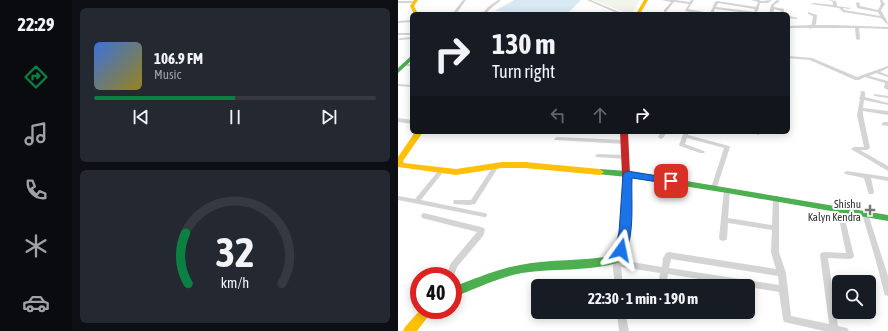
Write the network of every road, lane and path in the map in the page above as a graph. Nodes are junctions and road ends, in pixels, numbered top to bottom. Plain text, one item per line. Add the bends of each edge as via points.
1 (465, 0) edge
2 (500, 0) edge
3 (588, 0) edge
4 (646, 0) edge
5 (663, 0) edge
6 (752, 0) edge
7 (771, 0) edge
8 (829, 0) edge
9 (881, 0) edge
10 (673, 1) edge
11 (692, 1) edge
12 (744, 1) dead end
13 (760, 1) junction
14 (414, 2) edge
15 (778, 2) dead end
16 (858, 3) dead end
17 (740, 4) junction
18 (814, 4) dead end
19 (398, 5) edge
20 (835, 6) junction
21 (840, 7) junction
22 (714, 8) junction
23 (757, 8) junction
24 (772, 8) junction
25 (849, 8) dead end
26 (665, 11) dead end
27 (880, 11) junction
28 (416, 12) edge
29 (456, 12) edge
30 (486, 12) edge
31 (617, 12) edge
32 (639, 12) edge
33 (698, 12) edge
34 (711, 12) edge
35 (741, 12) edge
36 (755, 12) edge
37 (771, 12) edge
38 (782, 12) edge
39 (809, 13) dead end
40 (790, 17) edge
41 (882, 17) junction
42 (796, 18) dead end
43 (410, 21) edge
44 (398, 22) edge
45 (888, 24) edge
46 (790, 27) edge
47 (857, 27) junction
48 (810, 28) junction
49 (888, 28) edge
50 (398, 34) edge
51 (410, 34) edge
52 (410, 38) edge
53 (400, 39) dead end
54 (858, 39) dead end
55 (790, 57) edge
56 (408, 65) edge
57 (887, 68) edge
58 (398, 71) edge
59 (875, 72) junction
60 (865, 76) junction
61 (888, 76) edge
62 (887, 82) edge
63 (398, 85) edge
64 (410, 86) edge
65 (888, 90) edge
66 (863, 92) dead end
67 (876, 95) dead end
68 (888, 97) edge
69 (861, 98) junction
70 (888, 104) edge
71 (860, 109) junction
72 (888, 114) edge
73 (398, 120) edge
74 (410, 121) edge
75 (418, 134) edge
76 (624, 134) edge
77 (686, 134) edge
78 (557, 139) dead end
79 (625, 142) junction
80 (702, 152) dead end
81 (598, 156) dead end
82 (626, 157) junction
83 (399, 161) edge
84 (496, 166) junction
85 (888, 169) edge
86 (440, 171) junction
87 (847, 173) dead end
88 (627, 174) junction
89 (867, 176) junction
90 (888, 178) edge
91 (714, 188) junction
92 (727, 190) junction
93 (871, 192) dead end
94 (398, 198) edge
95 (776, 198) junction
96 (416, 202) junction
97 (456, 202) dead end
98 (840, 209) junction
99 (865, 214) junction
100 (484, 215) dead end
101 (424, 216) dead end
102 (888, 218) edge
103 (724, 220) junction
104 (776, 228) junction
105 (723, 238) dead end
106 (616, 261) junction
107 (453, 267) edge
108 (664, 271) junction
109 (782, 273) junction
110 (617, 279) edge
111 (663, 279) edge
112 (462, 289) edge
113 (784, 289) junction
114 (888, 292) edge
115 (419, 319) edge
116 (622, 319) edge
117 (821, 329) edge
118 (834, 329) junction
119 (409, 331) edge
120 (624, 331) edge
121 (844, 331) edge

1 - 29 street
2 - 30 street
3 - 31 street
4 - 32 street
5 - 10 street
6 - 13 street
7 - 13 street
8 - 20 street via 836,2
9 - 27 street via 883,4
10 - 11 street
10 - 26 street
11 - 33 street via 686,10
12 - 17 street
13 - 23 street
14 - 19 street
14 - 28 street
15 - 24 street
16 - 27 street via 858,8
17 - 22 street via 718,2
17 - 23 street
18 - 20 street
20 - 21 street
21 - 25 street
21 - 41 street via 843,11
22 - 34 street
22 - 35 street
23 - 36 street
24 - 37 street
24 - 38 street via 783,10
27 - 41 street
39 - 48 street via 815,15 814,24
40 - 42 street
41 - 45 street
43 - 44 street
46 - 48 street
47 - 48 street
47 - 49 street
47 - 54 street
50 - 51 street
52 - 53 street
55 - 60 street via 810,59 857,79
56 - 58 street
57 - 59 street
59 - 60 street
59 - 61 street
60 - 62 street
62 - 65 street
63 - 64 street
66 - 69 street
67 - 68 street
69 - 70 street
69 - 71 street
71 - 72 street
71 - 85 street via 867,148 854,149
73 - 74 street
75 - 83 street
76 - 79 street
77 - 80 street via 682,146
77 - 91 street via 727,147
78 - 79 street
79 - 82 street
81 - 82 street
82 - 88 street
83 - 86 street via 403,166
84 - 86 street via 456,172
84 - 88 street via 544,166
84 - 97 street via 473,202
86 - 96 street
87 - 89 street
88 - 91 street
88 - 106 street via 625,233
89 - 90 street
89 - 93 street
91 - 92 street
92 - 95 street
92 - 103 street
94 - 96 street
95 - 98 street
95 - 104 street
96 - 100 street
98 - 99 street
98 - 118 street via 850,256 824,255
99 - 102 street
99 - 114 street
101 - 107 street via 481,230
103 - 104 street
103 - 105 street
104 - 109 street via 775,252
106 - 108 street
106 - 110 street
106 - 112 street via 528,268
108 - 109 street via 669,256
108 - 111 street
108 - 113 street
109 - 113 street
113 - 117 street via 788,319
115 - 119 street
116 - 120 street
117 - 118 street
118 - 121 street

